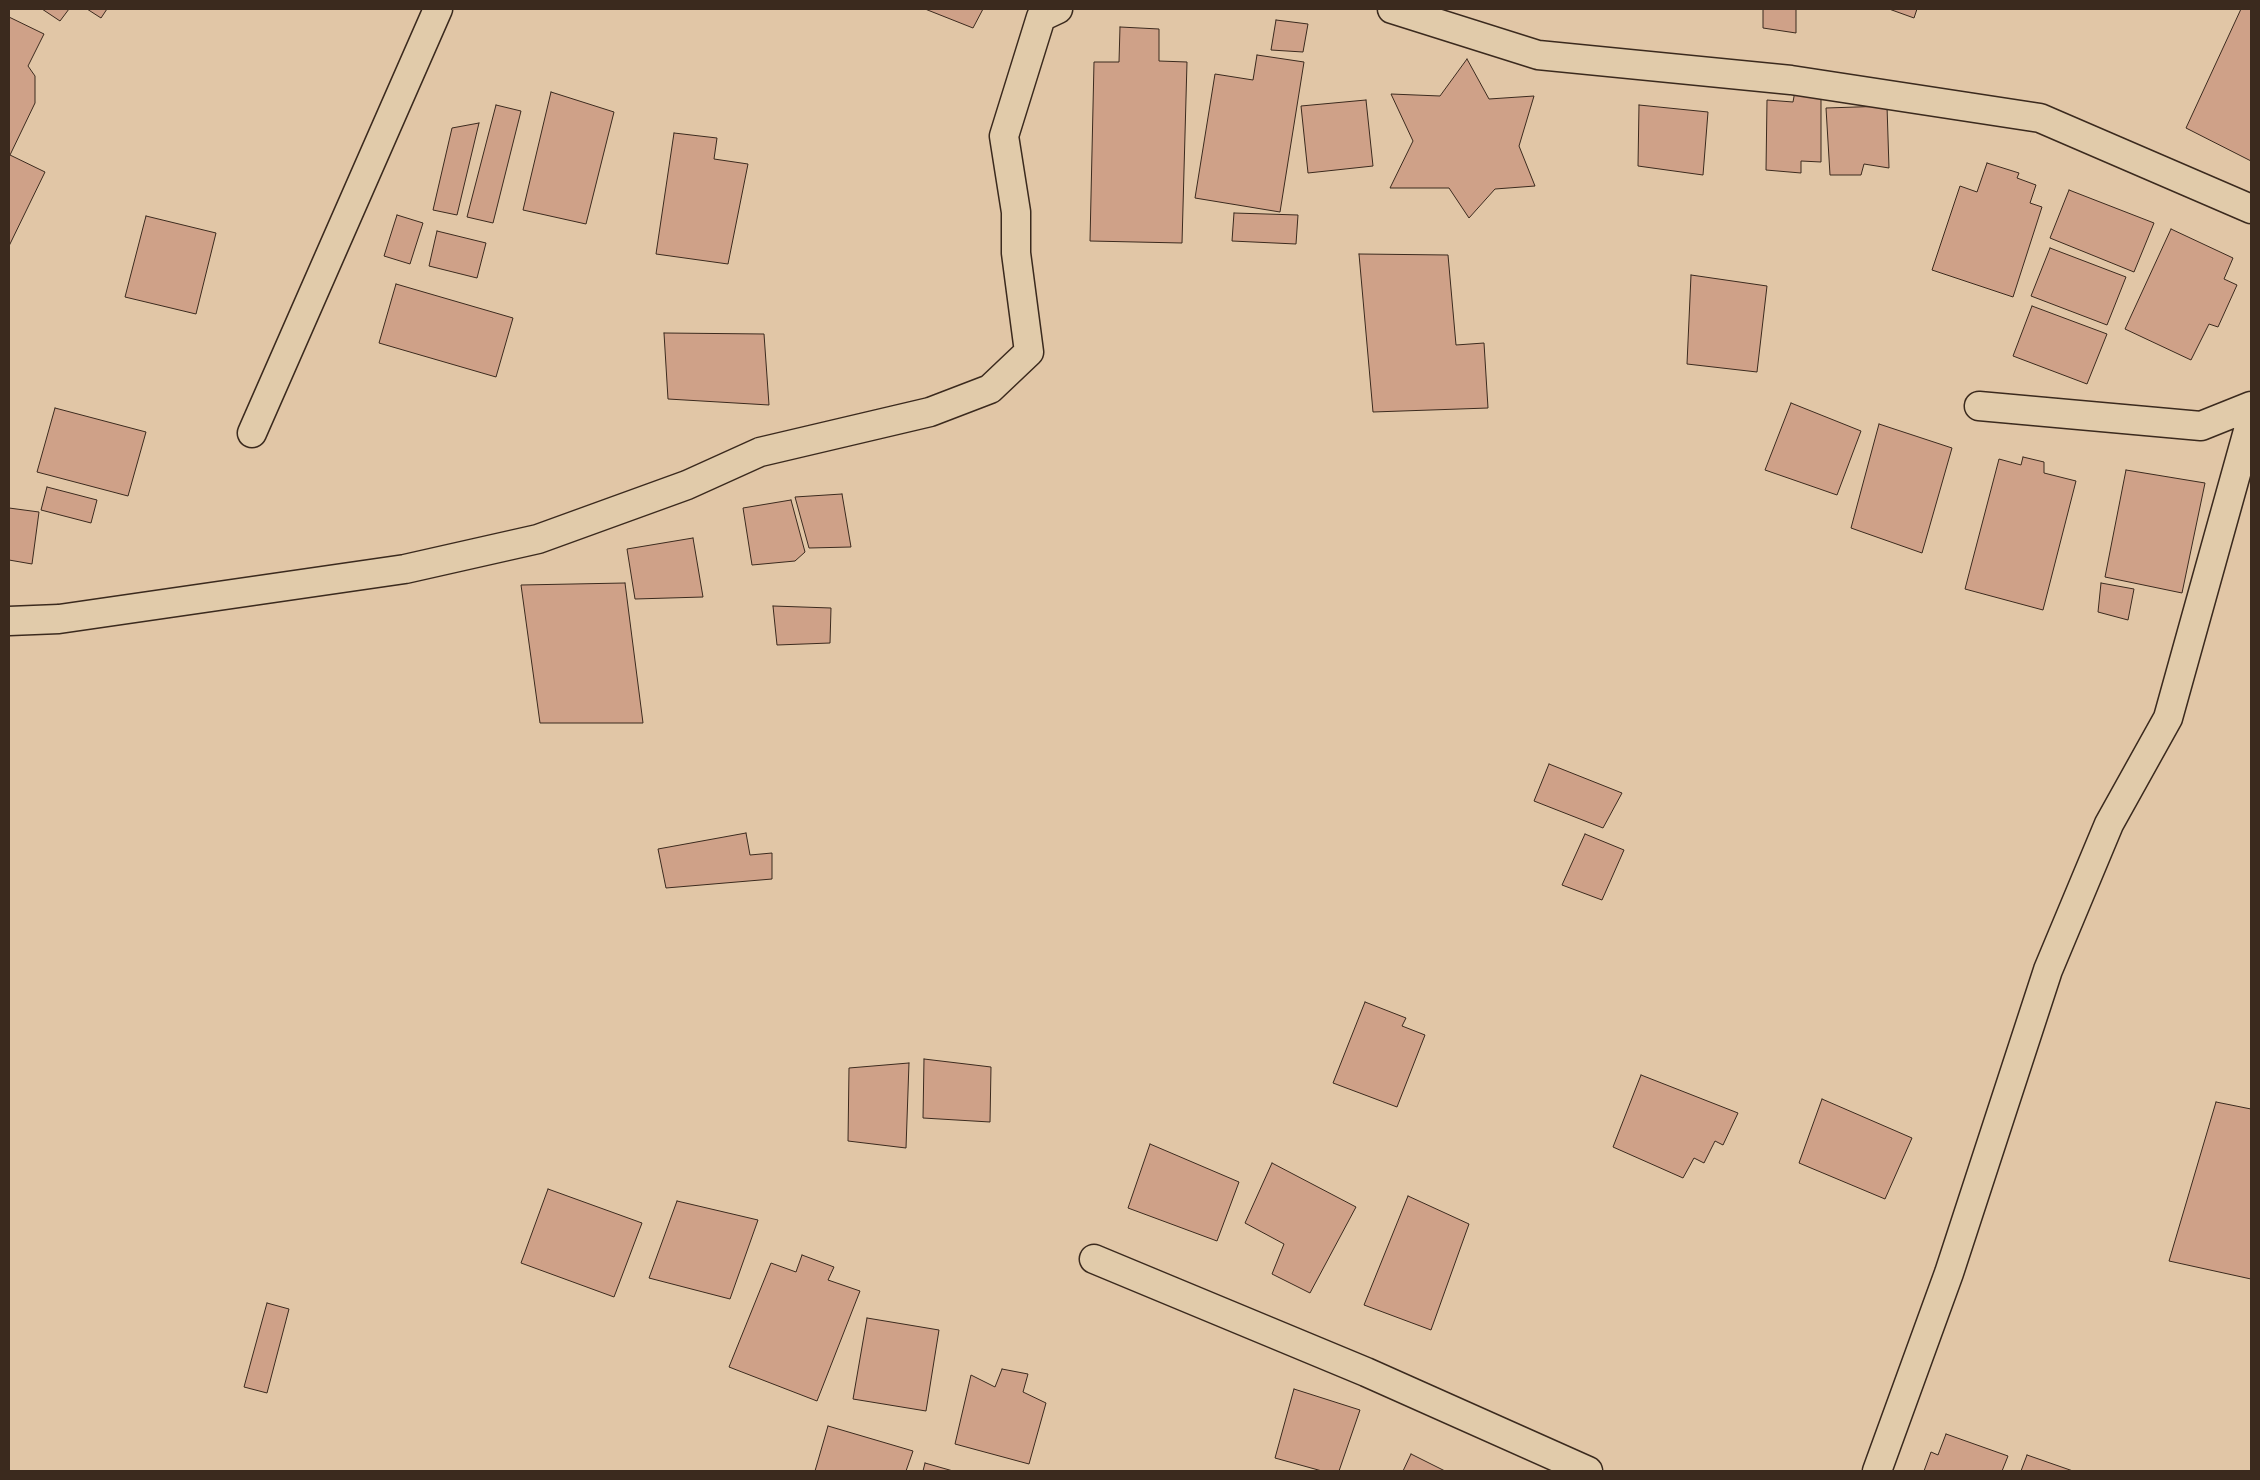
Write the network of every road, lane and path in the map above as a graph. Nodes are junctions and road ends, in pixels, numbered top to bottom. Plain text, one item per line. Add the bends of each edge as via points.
1 (438, 9) edge
2 (1058, 9) edge
3 (1392, 9) edge
4 (2251, 209) edge
5 (1979, 406) dead end
6 (2251, 406) edge
7 (2251, 420) edge
8 (252, 433) dead end
9 (9, 621) edge
10 (1094, 1259) dead end
11 (1588, 1471) edge
12 (1876, 1471) edge

1 - 8 street
2 - 9 street via 1040,17 1004,136 1016,212 1016,253 1029,352 990,389 930,412 760,452 687,485 538,539 405,569 59,619
3 - 4 street via 1538,55 1791,80 2040,118
5 - 6 street via 2201,426
7 - 12 street via 2168,718 2109,824 2048,970 1949,1273
10 - 11 street via 1366,1372

